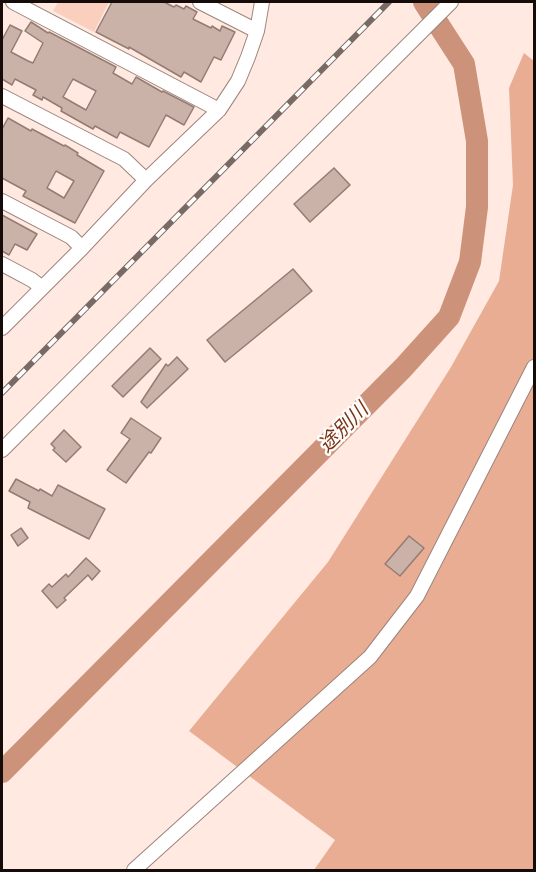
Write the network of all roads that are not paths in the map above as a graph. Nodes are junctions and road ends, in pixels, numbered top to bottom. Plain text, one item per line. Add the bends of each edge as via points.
1 (13, 2) edge
2 (200, 2) edge
3 (262, 2) edge
4 (451, 2) edge
5 (257, 31) junction
6 (2, 96) edge
7 (219, 110) junction
8 (146, 180) junction
9 (2, 201) edge
10 (82, 248) junction
11 (2, 264) edge
12 (41, 288) junction
13 (2, 328) edge
14 (534, 367) edge
15 (2, 450) edge
16 (134, 870) edge

1 - 7 street
2 - 5 street
3 - 5 street
4 - 15 street
5 - 7 street via 238,81
6 - 8 street via 124,159
7 - 8 street
8 - 10 street
9 - 10 street via 71,237
10 - 12 street
11 - 12 street
12 - 13 street
14 - 16 street via 417,596 370,657

